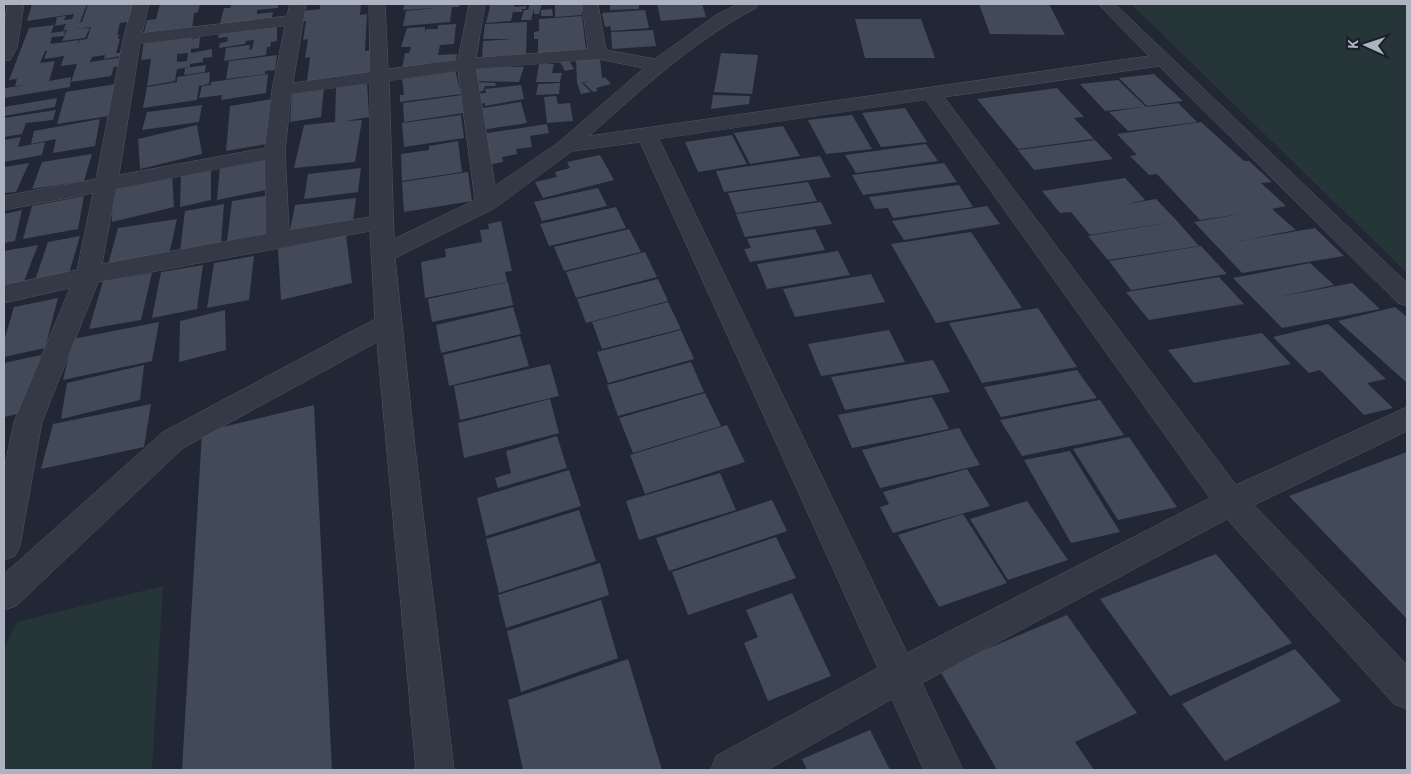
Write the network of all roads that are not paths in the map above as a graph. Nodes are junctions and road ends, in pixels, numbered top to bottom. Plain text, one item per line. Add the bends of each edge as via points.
1 (16, 4) edge
2 (142, 4) edge
3 (377, 4) edge
4 (477, 4) edge
5 (590, 4) edge
6 (750, 4) edge
7 (1106, 4) edge
8 (296, 12) edge
9 (720, 12) edge
10 (8, 23) edge
11 (132, 40) junction
12 (598, 54) junction
13 (4, 56) edge
14 (1163, 60) junction
15 (466, 64) junction
16 (658, 65) junction
17 (380, 76) junction
18 (282, 90) junction
19 (931, 93) junction
20 (646, 133) junction
21 (566, 146) junction
22 (275, 152) junction
23 (106, 182) junction
24 (4, 203) edge
25 (487, 203) junction
26 (382, 222) junction
27 (278, 239) junction
28 (1358, 251) junction
29 (383, 254) junction
30 (1407, 270) edge
31 (88, 275) junction
32 (4, 294) edge
33 (1407, 297) edge
34 (388, 324) junction
35 (1407, 418) edge
36 (16, 425) edge
37 (1232, 502) junction
38 (4, 546) edge
39 (4, 595) edge
40 (898, 676) junction
41 (1407, 691) edge
42 (435, 770) edge
43 (730, 770) edge
44 (944, 770) edge

1 - 10 street
2 - 11 street
3 - 17 street
4 - 15 street
5 - 12 street
6 - 9 street
7 - 14 street
8 - 11 street
8 - 18 street
9 - 16 street
10 - 13 street via 8,48
11 - 23 street
12 - 15 street
12 - 16 street
14 - 19 street
14 - 28 street
15 - 17 street
15 - 25 street
16 - 21 street
17 - 18 street
17 - 26 street
18 - 22 street
19 - 20 street
19 - 37 street
20 - 21 street
20 - 40 street
21 - 25 street
22 - 23 street
22 - 27 street
23 - 24 street
23 - 31 street
25 - 29 street
26 - 27 street
26 - 29 street
27 - 31 street
28 - 30 street
28 - 33 street
29 - 34 street
31 - 32 street
31 - 36 street
34 - 39 street via 173,440
34 - 42 street
35 - 37 street
36 - 38 street
37 - 40 street
37 - 41 street
40 - 43 street
40 - 44 street

